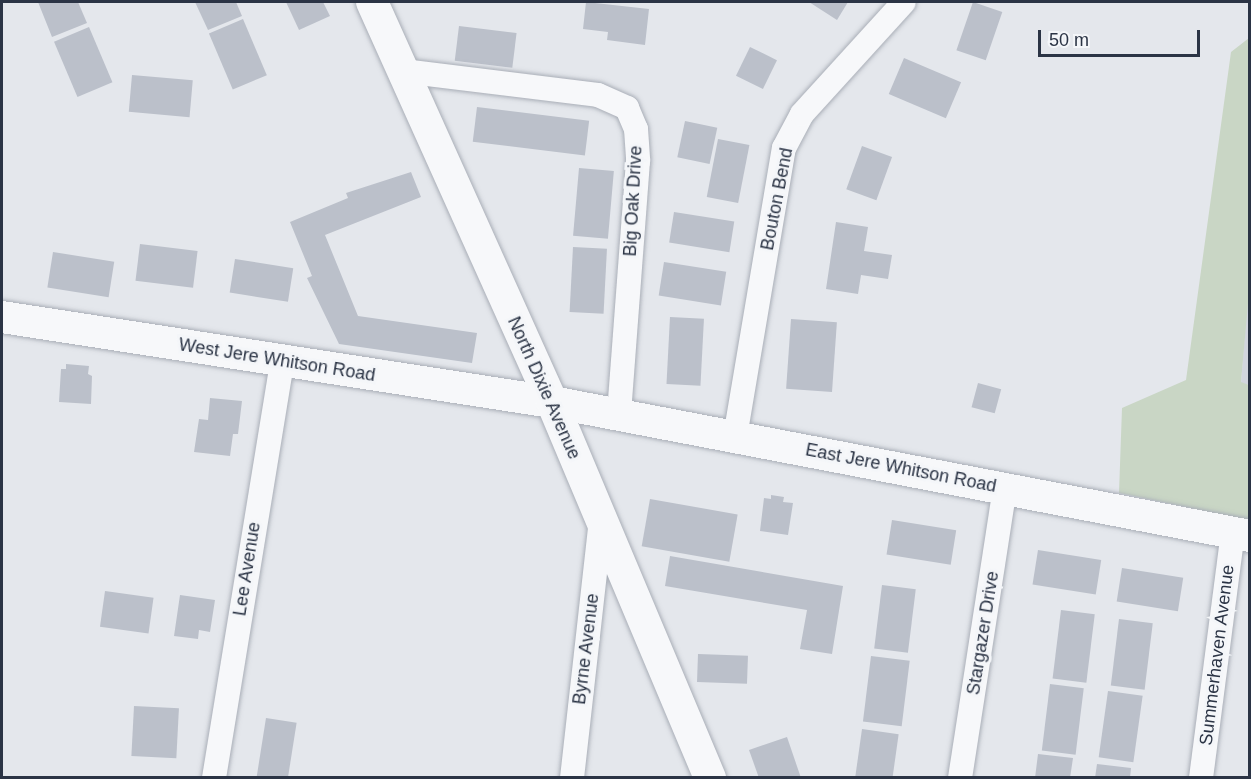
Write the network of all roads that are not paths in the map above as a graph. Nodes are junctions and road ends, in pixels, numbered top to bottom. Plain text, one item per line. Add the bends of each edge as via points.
1 (372, 2) edge
2 (904, 2) edge
3 (403, 71) junction
4 (2, 317) edge
5 (282, 361) junction
6 (552, 402) junction
7 (619, 416) junction
8 (735, 437) junction
9 (1005, 488) junction
10 (601, 520) junction
11 (1241, 534) edge
12 (214, 777) edge
13 (572, 777) edge
14 (710, 777) edge
15 (960, 777) edge
16 (1201, 777) edge

1 - 3 street, North Dixie Avenue
2 - 8 street, Bouton Bend via 802,114 784,148
3 - 6 street, North Dixie Avenue
3 - 7 street, Big Oak Drive via 598,95 627,108 636,129 638,161
4 - 5 street, West Jere Whitson Road
5 - 6 street, West Jere Whitson Road
5 - 12 street, Lee Avenue
6 - 7 street, East Jere Whitson Road
6 - 10 street, North Dixie Avenue
7 - 8 street, East Jere Whitson Road
8 - 9 street, East Jere Whitson Road
9 - 11 street, East Jere Whitson Road
9 - 15 street, Stargazer Drive
10 - 13 street, Byrne Avenue
10 - 14 street, North Dixie Avenue
11 - 16 street, Summerhaven Avenue

